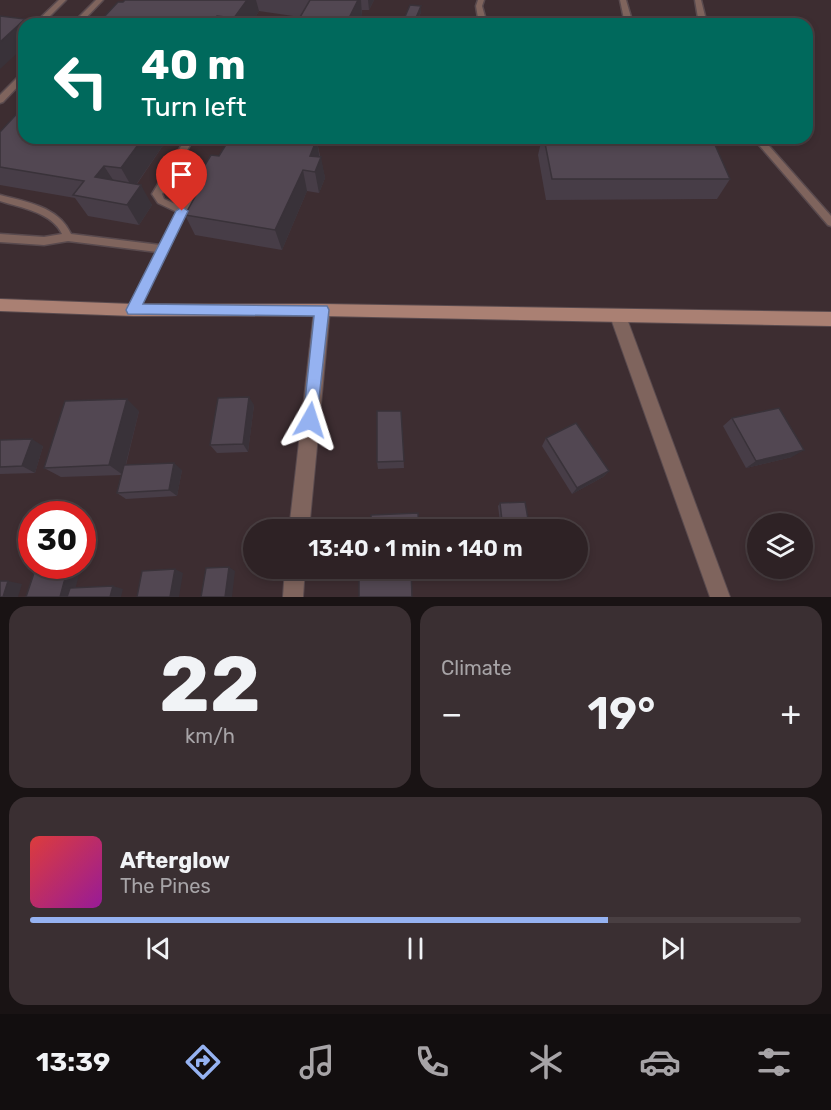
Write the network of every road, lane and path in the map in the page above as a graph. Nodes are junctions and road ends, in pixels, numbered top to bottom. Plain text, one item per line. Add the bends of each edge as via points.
1 (63, 0) edge
2 (100, 0) edge
3 (481, 0) edge
4 (623, 0) edge
5 (698, 0) edge
6 (44, 18) edge
7 (82, 18) edge
8 (482, 18) edge
9 (628, 18) edge
10 (702, 18) edge
11 (18, 82) edge
12 (0, 100) edge
13 (186, 144) edge
14 (762, 144) edge
15 (202, 186) edge
16 (0, 198) edge
17 (182, 211) junction
18 (831, 222) edge
19 (68, 237) junction
20 (0, 238) edge
21 (161, 249) junction
22 (0, 305) edge
23 (133, 310) junction
24 (322, 310) junction
25 (618, 315) junction
26 (831, 319) edge
27 (300, 519) edge
28 (294, 579) edge
29 (293, 597) edge
30 (720, 597) edge

1 - 6 lane
2 - 7 lane
3 - 8 lane
4 - 9 lane
5 - 10 lane
11 - 12 lane
13 - 17 lane via 157,194 161,201
14 - 18 lane
15 - 17 lane via 191,206
16 - 19 lane via 52,217 65,227
17 - 21 lane
19 - 20 lane via 44,241
19 - 21 lane
21 - 23 lane
22 - 23 street
23 - 24 street
24 - 25 street
24 - 27 street
25 - 26 street
25 - 30 street
28 - 29 street

